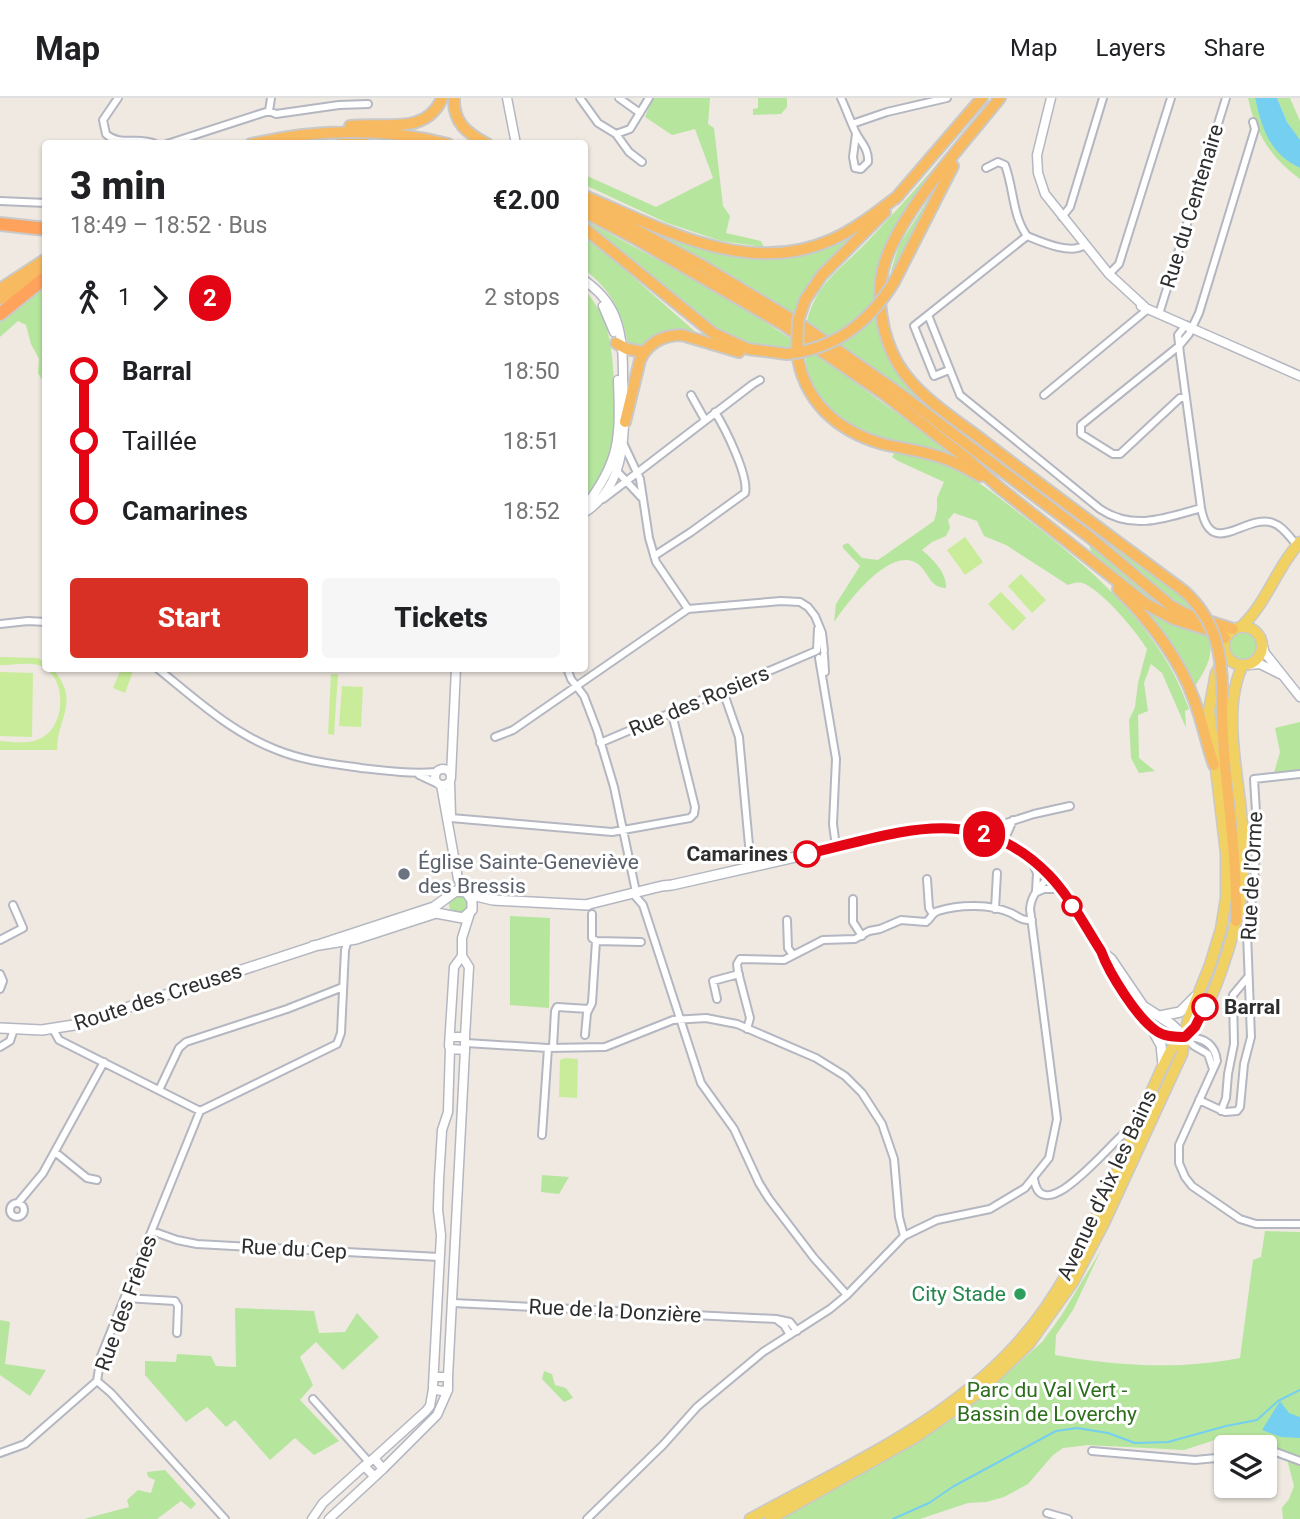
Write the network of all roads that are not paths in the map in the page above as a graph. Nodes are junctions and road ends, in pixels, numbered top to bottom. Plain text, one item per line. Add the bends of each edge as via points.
1 (118, 98) edge
2 (271, 98) edge
3 (442, 98) edge
4 (454, 98) edge
5 (507, 98) edge
6 (580, 98) edge
7 (619, 98) edge
8 (649, 98) edge
9 (841, 98) edge
10 (947, 98) edge
11 (982, 98) edge
12 (1000, 98) edge
13 (1051, 98) edge
14 (1103, 98) edge
15 (1171, 98) edge
16 (1226, 98) edge
17 (368, 104) dead end
18 (269, 111) junction
19 (640, 113) junction
20 (1253, 121) dead end
21 (852, 124) junction
22 (616, 134) junction
23 (856, 134) junction
24 (299, 135) junction
25 (115, 140) edge
26 (179, 140) edge
27 (272, 140) edge
28 (431, 140) edge
29 (481, 140) edge
30 (515, 140) edge
31 (965, 142) junction
32 (642, 162) dead end
33 (986, 168) dead end
34 (588, 196) edge
35 (898, 196) junction
36 (0, 201) edge
37 (42, 204) edge
38 (588, 204) edge
39 (588, 214) edge
40 (1062, 217) junction
41 (0, 224) edge
42 (42, 229) edge
43 (588, 232) edge
44 (1027, 236) junction
45 (1085, 245) junction
46 (42, 262) edge
47 (42, 273) edge
48 (1111, 276) junction
49 (42, 280) edge
50 (588, 286) edge
51 (0, 289) edge
52 (0, 299) edge
53 (1146, 308) junction
54 (1159, 313) junction
55 (0, 314) edge
56 (928, 315) junction
57 (1175, 320) junction
58 (1189, 326) junction
59 (1178, 335) junction
60 (619, 345) junction
61 (1179, 346) junction
62 (644, 352) junction
63 (792, 353) junction
64 (949, 370) junction
65 (1300, 376) edge
66 (760, 380) dead end
67 (691, 395) dead end
68 (1044, 395) dead end
69 (1186, 398) junction
70 (936, 404) junction
71 (715, 412) junction
72 (705, 420) junction
73 (625, 422) junction
74 (624, 445) junction
75 (633, 463) junction
76 (616, 467) junction
77 (638, 472) junction
78 (627, 481) junction
79 (1002, 489) junction
80 (642, 498) junction
81 (588, 507) edge
82 (1201, 508) junction
83 (588, 509) edge
84 (1092, 539) junction
85 (1298, 544) edge
86 (654, 556) junction
87 (1087, 558) junction
88 (1265, 597) junction
89 (688, 609) junction
90 (42, 622) edge
91 (0, 624) edge
92 (1233, 631) junction
93 (1256, 632) junction
94 (1262, 643) junction
95 (820, 654) junction
96 (1226, 656) junction
97 (1245, 665) junction
98 (162, 672) edge
99 (456, 672) edge
100 (569, 672) edge
101 (1287, 678) junction
102 (576, 685) junction
103 (723, 691) junction
104 (1300, 697) edge
105 (672, 714) junction
106 (495, 737) dead end
107 (600, 743) junction
108 (452, 748) junction
109 (1214, 765) junction
110 (438, 771) junction
111 (1300, 774) edge
112 (419, 775) junction
113 (445, 782) junction
114 (1070, 806) dead end
115 (451, 818) junction
116 (1013, 820) junction
117 (623, 831) junction
118 (978, 832) junction
119 (1004, 841) junction
120 (452, 842) junction
121 (836, 847) junction
122 (1029, 856) junction
123 (456, 866) junction
124 (751, 867) junction
125 (997, 873) dead end
126 (1050, 876) junction
127 (927, 879) dead end
128 (672, 885) junction
129 (1060, 889) junction
130 (1035, 892) junction
131 (467, 893) junction
132 (636, 894) junction
133 (648, 894) junction
134 (448, 896) junction
135 (493, 900) junction
136 (853, 900) dead end
137 (13, 905) dead end
138 (643, 905) junction
139 (995, 909) junction
140 (471, 910) junction
141 (592, 914) dead end
142 (933, 914) junction
143 (453, 917) junction
144 (787, 920) dead end
145 (1032, 920) junction
146 (1236, 921) junction
147 (363, 929) junction
148 (862, 936) junction
149 (462, 938) junction
150 (0, 940) edge
151 (347, 941) junction
152 (596, 941) junction
153 (641, 942) dead end
154 (313, 946) junction
155 (1101, 951) junction
156 (793, 955) junction
157 (462, 956) junction
158 (1250, 973) junction
159 (0, 974) edge
160 (739, 974) junction
161 (343, 987) junction
162 (0, 989) edge
163 (1200, 990) junction
164 (717, 999) dead end
165 (589, 1009) junction
166 (1156, 1015) junction
167 (681, 1018) junction
168 (1152, 1027) junction
169 (0, 1028) edge
170 (747, 1028) junction
171 (14, 1029) junction
172 (53, 1029) junction
173 (585, 1035) dead end
174 (451, 1037) junction
175 (1185, 1037) junction
176 (465, 1044) junction
177 (0, 1047) edge
178 (551, 1047) junction
179 (450, 1049) junction
180 (104, 1062) junction
181 (1163, 1066) junction
182 (159, 1090) junction
183 (1199, 1100) junction
184 (200, 1111) junction
185 (1222, 1111) junction
186 (1136, 1128) junction
187 (542, 1135) dead end
188 (55, 1152) junction
189 (1034, 1179) junction
190 (97, 1180) dead end
191 (18, 1203) dead end
192 (1300, 1224) edge
193 (152, 1231) junction
194 (904, 1236) junction
195 (454, 1251) junction
196 (439, 1257) junction
197 (454, 1264) junction
198 (847, 1295) junction
199 (125, 1298) junction
200 (453, 1303) junction
201 (177, 1333) dead end
202 (794, 1333) junction
203 (434, 1377) junction
204 (449, 1377) junction
205 (97, 1381) junction
206 (433, 1389) junction
207 (448, 1390) junction
208 (313, 1399) dead end
209 (1092, 1451) dead end
210 (1277, 1452) edge
211 (0, 1453) edge
212 (1214, 1458) edge
213 (369, 1461) junction
214 (1300, 1461) edge
215 (383, 1469) junction
216 (374, 1476) junction
217 (1047, 1513) dead end
218 (225, 1519) edge
219 (312, 1519) edge
220 (329, 1519) edge
221 (587, 1519) edge
222 (750, 1519) edge
223 (770, 1519) edge
224 (1068, 1519) edge

1 - 25 street via 103,121 106,134
2 - 18 street
3 - 24 highway via 433,114 417,123 351,125
4 - 29 highway via 460,124
5 - 30 street
6 - 22 street via 598,122
7 - 19 street
8 - 19 street
9 - 21 street
10 - 21 street
11 - 35 highway
12 - 31 highway
13 - 40 street via 1037,163 1045,194
14 - 40 street via 1070,207
15 - 48 street via 1119,264
16 - 54 street, Rue du Centenaire
17 - 18 street via 279,114
18 - 26 street
19 - 22 street via 630,129
20 - 58 street via 1255,129 1199,313
21 - 23 street
22 - 32 street
23 - 23 street via 853,163 862,169 869,156
24 - 27 highway
24 - 28 highway via 370,132
31 - 63 highway, bridge via 876,308 854,330 825,345
31 - 70 highway via 902,228 881,281 882,321 892,352 911,381
33 - 44 street via 998,162 1005,165 1017,219
34 - 35 highway via 717,247 772,254 833,240
35 - 63 highway, bridge via 822,275 805,300
36 - 37 street
38 - 84 highway via 803,326
39 - 79 highway via 782,324 885,395
40 - 45 street
41 - 42 highway
43 - 63 highway via 713,333 748,349
44 - 45 street via 1071,248
44 - 56 street
45 - 48 street
46 - 51 highway
47 - 52 highway
48 - 53 street
49 - 55 highway
50 - 60 street via 606,310
53 - 54 street
53 - 68 street
54 - 57 street
56 - 64 street
56 - 64 street via 914,326 934,376
57 - 58 street
57 - 59 street
58 - 59 street
58 - 61 street
58 - 65 street
59 - 61 street
60 - 62 highway
60 - 73 street
60 - 76 street
61 - 69 street
61 - 69 street via 1079,429 1116,455 1180,398
62 - 63 highway via 664,337 682,335 740,353
62 - 73 highway
63 - 79 highway via 813,399 847,431 947,459
64 - 82 street via 960,395 1108,514 1143,522
66 - 71 street
67 - 72 street
69 - 82 street
70 - 84 highway
70 - 146 highway, bridge via 1184,591 1199,608 1215,636 1222,663 1222,745 1235,851
71 - 72 street
71 - 86 street via 746,485 745,493
72 - 77 street
73 - 74 street
74 - 75 street
74 - 76 street
75 - 76 street
75 - 77 street
76 - 78 street
76 - 81 street
77 - 78 street
77 - 80 street
78 - 80 street
78 - 83 street
79 - 87 highway
80 - 86 street
82 - 85 street via 1205,525 1217,533 1266,521
84 - 92 highway via 1176,609
85 - 88 main road
86 - 89 street
87 - 92 highway via 1159,612
87 - 109 highway via 1140,612 1174,657 1194,698
88 - 92 main road via 1252,616
88 - 93 main road
89 - 95 street via 795,601 808,607 818,624
89 - 102 street
90 - 91 street
92 - 93 main road
92 - 96 main road via 1224,644
93 - 94 main road
94 - 97 main road via 1259,656
94 - 101 street
95 - 103 street, Rue des Rosiers
95 - 121 street via 836,759
96 - 97 main road
96 - 109 main road, Avenue d'Aix les Bains via 1211,694
97 - 101 street via 1260,664
97 - 146 main road, Avenue d'Aix les Bains via 1236,687 1233,716 1243,838
98 - 112 street via 227,723 279,751
99 - 108 street
100 - 102 street
101 - 104 street
102 - 106 street via 513,730
102 - 107 street
103 - 105 street, Rue des Rosiers
103 - 124 street via 739,737
105 - 107 street, Rue des Rosiers
105 - 117 street via 694,814
107 - 117 street
108 - 110 street
108 - 113 street
109 - 163 main road, Avenue d'Aix les Bains via 1226,853 1226,898 1216,947
110 - 112 street
110 - 113 street via 435,778
110 - 113 street via 447,770
111 - 158 street, Rue de l'Orme via 1254,779 1257,829 1247,933
112 - 113 street
113 - 115 street
113 - 120 street
114 - 116 street
115 - 117 street
115 - 120 street
116 - 118 street
116 - 119 street
117 - 132 street
118 - 119 main road
118 - 121 main road via 923,828
119 - 122 main road
120 - 123 street
121 - 124 main road
122 - 126 main road
122 - 130 street via 1037,873
123 - 131 street
123 - 134 street
124 - 128 main road
125 - 139 street
126 - 129 main road
126 - 130 street
127 - 142 street
128 - 132 main road
128 - 133 main road
129 - 130 street
129 - 155 main road
130 - 145 street
131 - 134 main road via 459,890
131 - 135 main road
131 - 140 main road
132 - 133 main road
132 - 135 main road via 585,905
132 - 138 street
133 - 138 street
134 - 143 main road via 445,908
134 - 147 main road, Route des Creuses via 433,907
135 - 140 main road
136 - 148 street via 853,922
137 - 150 street via 23,928
138 - 167 street
139 - 142 street via 972,906
139 - 145 street
140 - 143 main road via 463,918
140 - 149 street
141 - 152 street via 592,938
142 - 148 street via 926,922 901,920
143 - 149 street
143 - 151 main road, Route des Creuses via 430,914
144 - 156 street
145 - 189 street via 1057,1119 1049,1158
146 - 175 main road, Avenue d'Aix les Bains via 1209,999
147 - 151 street
147 - 154 main road, Route des Creuses
148 - 156 street via 823,940
149 - 157 street
151 - 154 main road, Route des Creuses
151 - 161 street
152 - 153 street
152 - 165 street
154 - 172 main road, Route des Creuses
155 - 166 main road via 1143,1006
155 - 168 main road via 1127,997
156 - 160 street via 784,960 740,959
157 - 174 street via 454,967
157 - 176 street via 469,967
158 - 185 street via 1233,995 1234,1044
158 - 185 street, Rue de l'Orme via 1251,1037 1240,1107 1234,1113
159 - 162 street
160 - 164 street via 713,981
160 - 170 street via 750,1018
161 - 182 street via 186,1042
161 - 184 street via 341,1033 334,1047
163 - 166 main road via 1180,1012
163 - 175 main road, Avenue d'Aix les Bains
165 - 173 street
165 - 178 street via 557,1007
166 - 175 main road
167 - 170 street via 720,1019
167 - 178 street via 605,1047
167 - 198 street via 701,1083 734,1129 759,1183
168 - 175 main road via 1166,1036
168 - 181 main road via 1161,1045
169 - 171 main road, Route des Creuses
170 - 194 street via 816,1058 845,1076 866,1098 892,1152
171 - 172 main road, Route des Creuses
171 - 177 street via 10,1041
172 - 180 street via 59,1040
174 - 176 street
174 - 179 street
175 - 181 main road, Avenue d'Aix les Bains via 1173,1046
175 - 183 street via 1197,1037 1211,1045 1217,1058
175 - 223 main road, Avenue d'Aix les Bains via 1182,1054 1104,1223 1073,1282 1029,1344 977,1394 916,1437
176 - 178 street
176 - 179 street
176 - 195 street
178 - 187 street
179 - 196 street via 439,1180
180 - 182 street
180 - 188 street
181 - 186 main road, Avenue d'Aix les Bains
182 - 184 street
183 - 185 street
183 - 192 street via 1179,1145 1179,1163 1188,1182 1245,1221
184 - 193 street, Rue des Frênes
186 - 189 street via 1058,1193 1043,1195
186 - 222 main road, Avenue d'Aix les Bains via 1065,1278 1000,1362 911,1430
188 - 190 street via 87,1178
188 - 191 street
189 - 194 street via 990,1209 937,1220
193 - 196 street, Rue du Cep via 197,1244
193 - 199 street, Rue des Frênes
194 - 198 street
195 - 196 street
195 - 197 street
196 - 197 street
196 - 203 street
197 - 200 street
198 - 202 street
199 - 201 street via 174,1301
199 - 205 street, Rue des Frênes via 101,1356
200 - 202 street, Rue de la Donzière via 776,1319 788,1321
200 - 204 street
202 - 221 street via 744,1367 692,1412
203 - 204 street
203 - 206 street
204 - 207 street
205 - 211 street, Rue des Frênes via 25,1444
205 - 218 street
206 - 207 street
206 - 213 street via 426,1411
207 - 215 street via 437,1415
208 - 213 street
209 - 212 street
210 - 214 street
213 - 215 street
213 - 216 street
213 - 219 street
215 - 216 street
216 - 220 street
217 - 224 street

